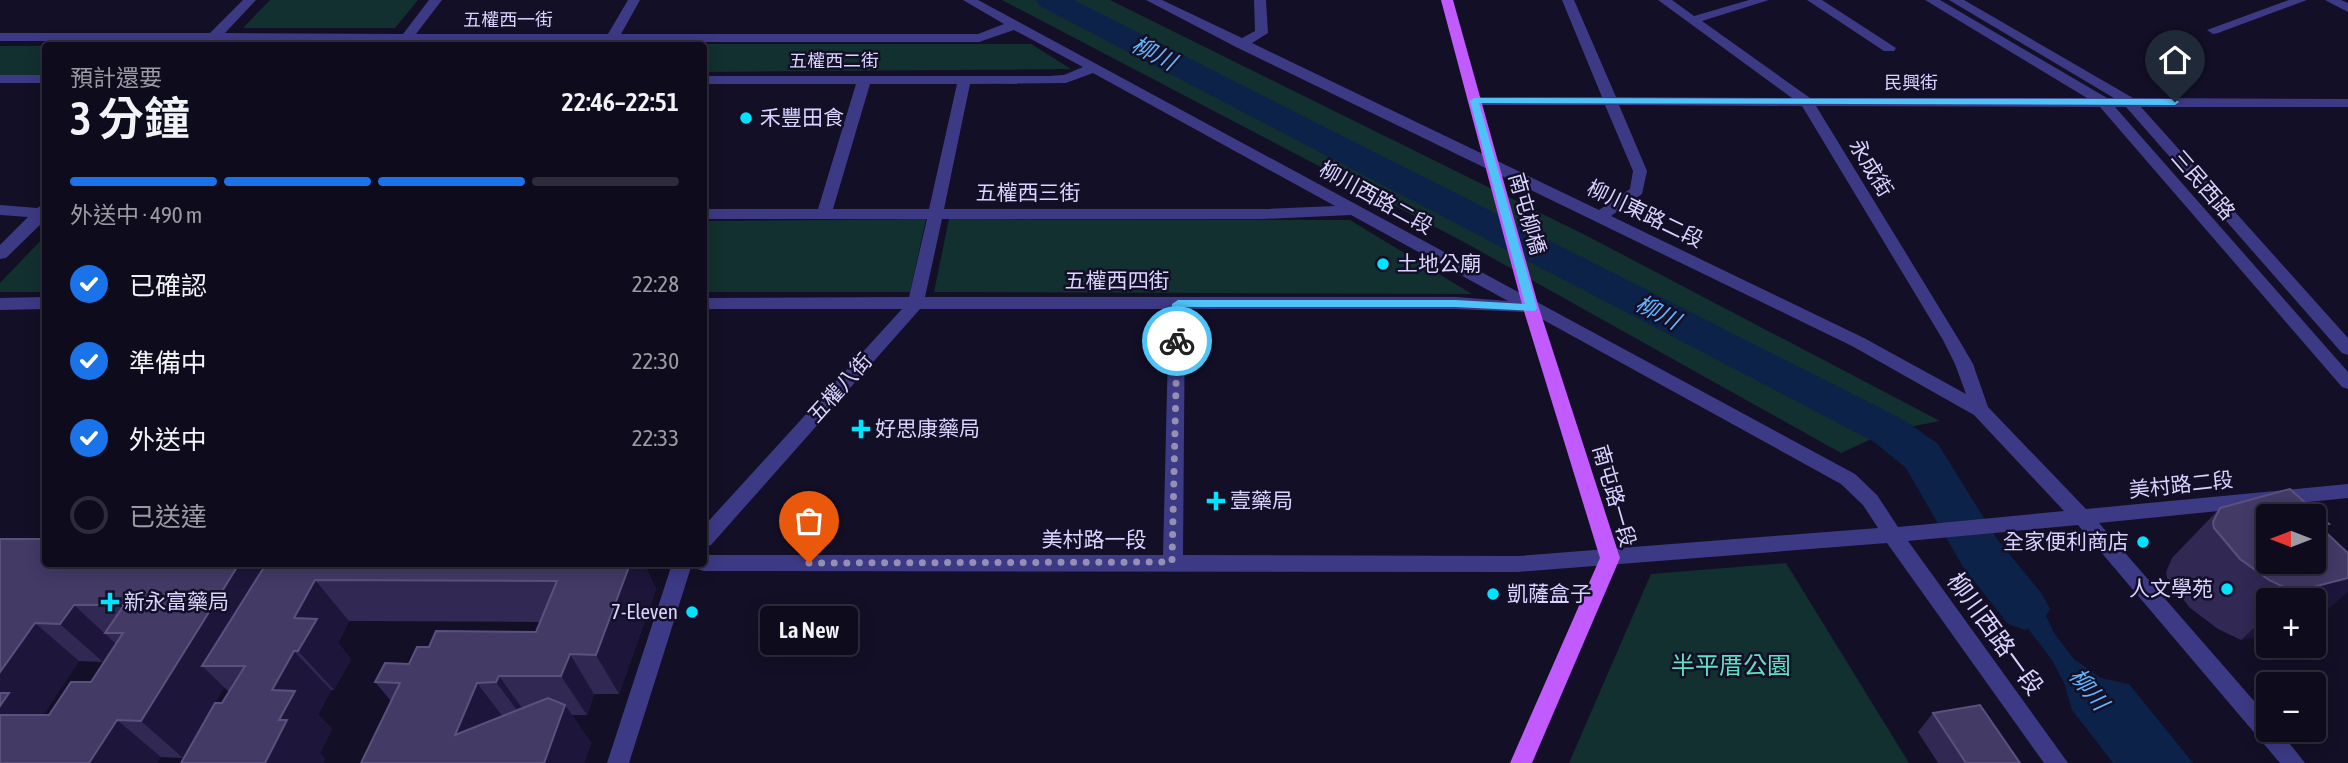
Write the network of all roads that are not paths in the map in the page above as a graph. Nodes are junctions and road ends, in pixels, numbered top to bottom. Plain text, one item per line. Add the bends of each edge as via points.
1 (250, 0) edge
2 (436, 0) edge
3 (634, 0) edge
4 (969, 0) edge
5 (1152, 0) edge
6 (1260, 0) edge
7 (1447, 0) edge
8 (1569, 0) edge
9 (1664, 0) edge
10 (1763, 0) edge
11 (1814, 0) edge
12 (1931, 0) edge
13 (1955, 0) edge
14 (2301, 0) edge
15 (2331, 0) edge
16 (2348, 8) edge
17 (1693, 20) junction
18 (1014, 25) junction
19 (2213, 30) dead end
20 (0, 37) edge
21 (406, 38) junction
22 (209, 42) edge
23 (610, 42) edge
24 (1241, 44) junction
25 (1889, 48) dead end
26 (1093, 68) junction
27 (0, 79) edge
28 (42, 79) edge
29 (707, 80) edge
30 (864, 80) junction
31 (964, 80) junction
32 (1474, 101) junction
33 (1612, 101) junction
34 (2128, 101) junction
35 (1806, 102) junction
36 (2103, 102) junction
37 (2348, 103) edge
38 (1491, 165) junction
39 (0, 210) edge
40 (1352, 210) junction
41 (42, 212) edge
42 (42, 214) edge
43 (707, 214) edge
44 (824, 214) junction
45 (935, 214) junction
46 (1599, 217) junction
47 (0, 254) edge
48 (1522, 275) joint
49 (42, 303) edge
50 (707, 303) edge
51 (916, 303) junction
52 (0, 304) edge
53 (1178, 304) junction
54 (1531, 308) junction
55 (2348, 349) edge
56 (2348, 383) edge
57 (1980, 410) junction
58 (2348, 491) edge
59 (2083, 518) junction
60 (1891, 535) junction
61 (707, 536) edge
62 (1610, 558) junction
63 (1172, 562) junction
64 (707, 563) edge
65 (681, 567) edge
66 (618, 763) edge
67 (1521, 763) edge
68 (2057, 763) edge
69 (2294, 763) edge

1 - 22 street
2 - 21 street
3 - 23 street
4 - 18 street, 柳川西路二段
5 - 24 street, 柳川東路二段
6 - 24 street via 1262,33
7 - 32 main road
8 - 33 street
9 - 17 street, 永成街
10 - 17 street
11 - 25 street
12 - 36 street, 三民西路
13 - 34 street, 三民西路
14 - 19 street
15 - 16 street
17 - 35 street, 永成街
18 - 23 street, 五權西一街 via 979,38
18 - 26 street, 柳川西路二段
20 - 22 street, 五權西一街
21 - 22 street, 五權西一街
21 - 23 street, 五權西一街
24 - 38 street, 柳川東路二段
26 - 31 street, 五權西二街 via 1066,79
26 - 40 street, 柳川西路二段
27 - 28 street
29 - 30 street, 五權西二街
30 - 31 street, 五權西二街
30 - 44 street
31 - 45 street
32 - 33 street, 民興街
32 - 38 main road
33 - 35 street, 民興街
33 - 46 street via 1640,171 1637,191
34 - 36 street, 民興街
34 - 37 street, 民興街
34 - 55 street, 三民西路
35 - 36 street, 民興街
35 - 57 street, 永成街 via 1951,340
36 - 56 street, 三民西路
38 - 46 street, 柳川東路二段
38 - 48 main road, 南屯柳橋
39 - 41 street
40 - 45 street, 五權西三街
40 - 54 street, 柳川西路二段
42 - 47 street
43 - 44 street, 五權西三街
44 - 45 street, 五權西三街
45 - 51 street, 五權八街
46 - 57 street, 柳川東路二段 via 1858,342
48 - 54 main road, 南屯路一段
49 - 52 street
50 - 51 street, 五權西四街
51 - 53 street, 五權西四街
51 - 61 street, 五權八街
53 - 54 street, 五權西四街 via 1456,303
53 - 63 street
54 - 60 street, 柳川西路二段 via 1848,479 1870,500
54 - 62 main road, 南屯路一段
57 - 59 street, 柳川東路二段
58 - 59 street, 美村路二段
59 - 60 street, 美村路二段
59 - 69 street, 柳川東路二段
60 - 62 street
60 - 68 street, 柳川西路一段
62 - 63 street, 美村路一段 via 1518,564
62 - 67 main road, 南屯路一段
63 - 64 street, 美村路一段
65 - 66 street

